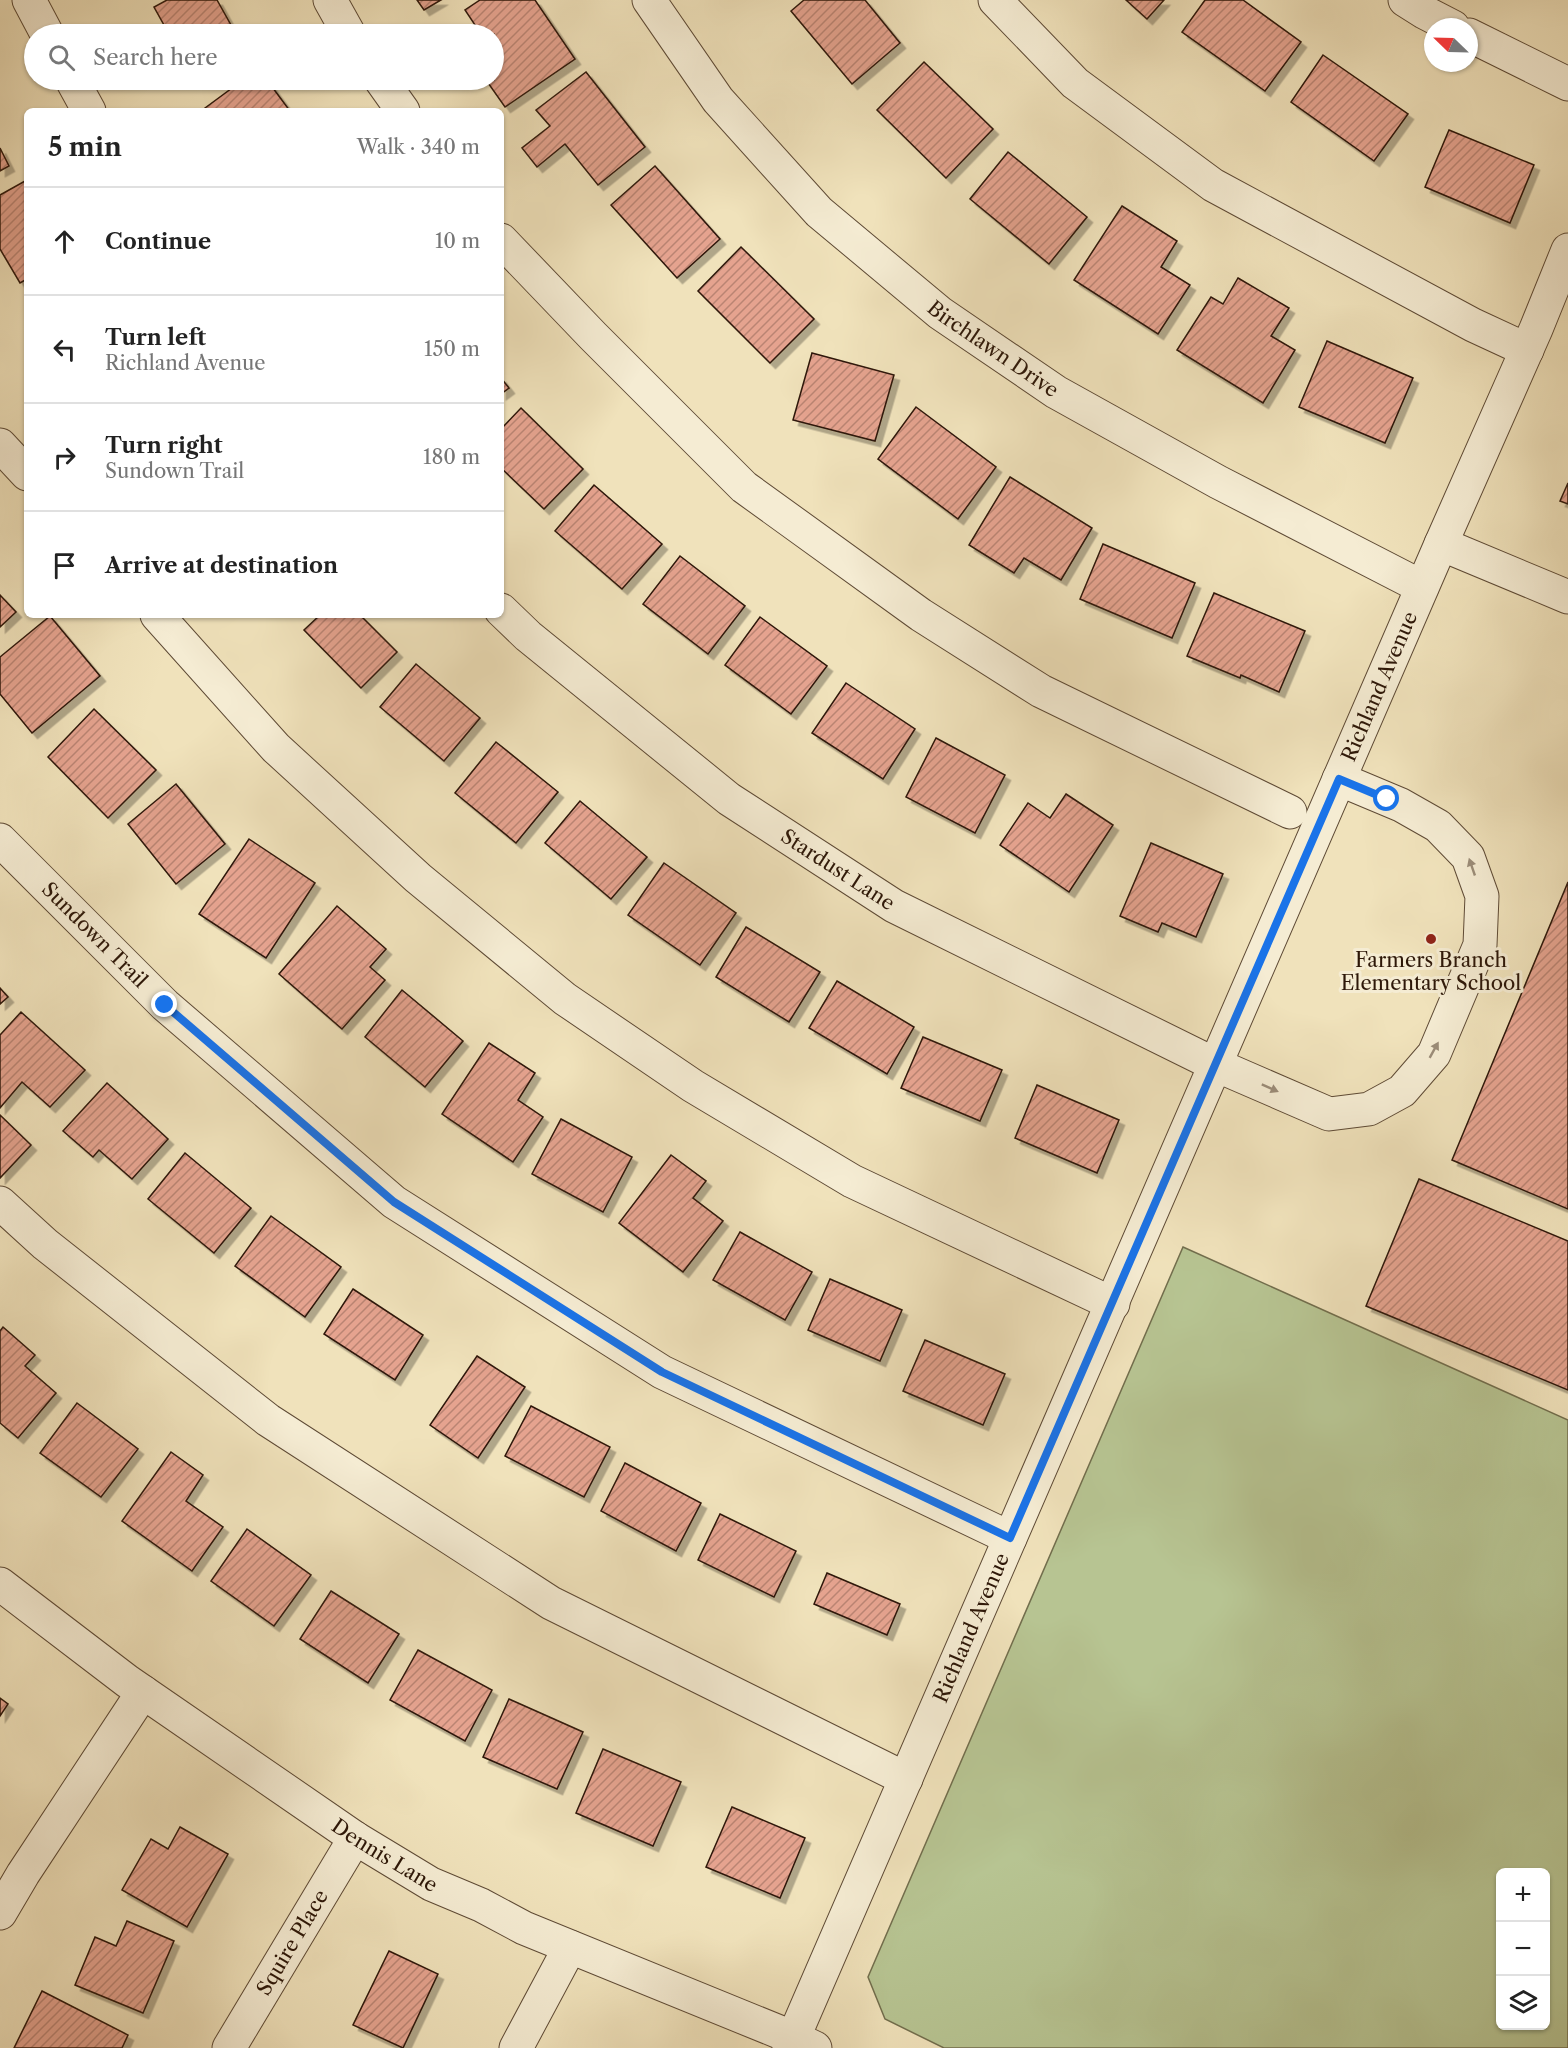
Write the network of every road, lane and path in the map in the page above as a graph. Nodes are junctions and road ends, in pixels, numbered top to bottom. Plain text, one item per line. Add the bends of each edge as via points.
1 (29, 0) edge
2 (330, 0) edge
3 (649, 0) edge
4 (995, 0) edge
5 (1405, 0) edge
6 (1436, 18) edge
7 (42, 24) edge
8 (343, 24) edge
9 (1478, 39) edge
10 (1568, 84) edge
11 (77, 90) edge
12 (388, 90) edge
13 (87, 108) edge
14 (401, 108) edge
15 (504, 243) edge
16 (1568, 250) edge
17 (1527, 350) junction
18 (0, 445) edge
19 (24, 471) edge
20 (1441, 544) junction
21 (1422, 587) junction
22 (1568, 597) edge
23 (504, 613) edge
24 (161, 618) edge
25 (1339, 779) junction
26 (1290, 812) dead end
27 (0, 840) edge
28 (1216, 1065) junction
29 (0, 1203) edge
30 (1113, 1304) junction
31 (1010, 1538) junction
32 (0, 1584) edge
33 (142, 1692) junction
34 (906, 1779) junction
35 (356, 1838) junction
36 (0, 1913) edge
37 (570, 1947) junction
38 (799, 2044) edge
39 (229, 2048) edge
40 (516, 2048) edge

1 - 7 street
2 - 8 street
3 - 21 street, Birchlawn Drive via 717,100 812,203 940,313 1056,392 1218,482
4 - 17 street via 1075,84 1213,185
5 - 6 street
9 - 10 street
11 - 13 street
12 - 14 street
15 - 26 street via 744,487 921,615 1041,691
16 - 17 street, Richland Avenue
17 - 20 street, Richland Avenue
18 - 19 street
20 - 21 street, Richland Avenue
20 - 22 street
21 - 25 street, Richland Avenue
23 - 28 street, Stardust Lane via 729,799 894,906
24 - 30 street via 276,748 418,878 565,999 693,1086 852,1181
25 - 28 street, Richland Avenue
28 -> 25 street, Stardust Lane via 1329,1114 1369,1109 1402,1091 1434,1054 1480,945 1482,896 1468,857 1438,825
27 - 31 street, Sundown Trail via 165,1005 394,1202 662,1372
28 - 30 street, Richland Avenue
29 - 34 street via 45,1244 267,1420 550,1603
30 - 31 street, Richland Avenue
31 - 34 street, Richland Avenue
32 - 33 street, Dennis Lane
33 - 35 street, Dennis Lane
33 - 36 street
34 - 38 street, Richland Avenue
35 - 37 street, Dennis Lane via 431,1884
35 - 39 street, Squire Place
37 - 38 street, Dennis Lane
37 - 40 street

